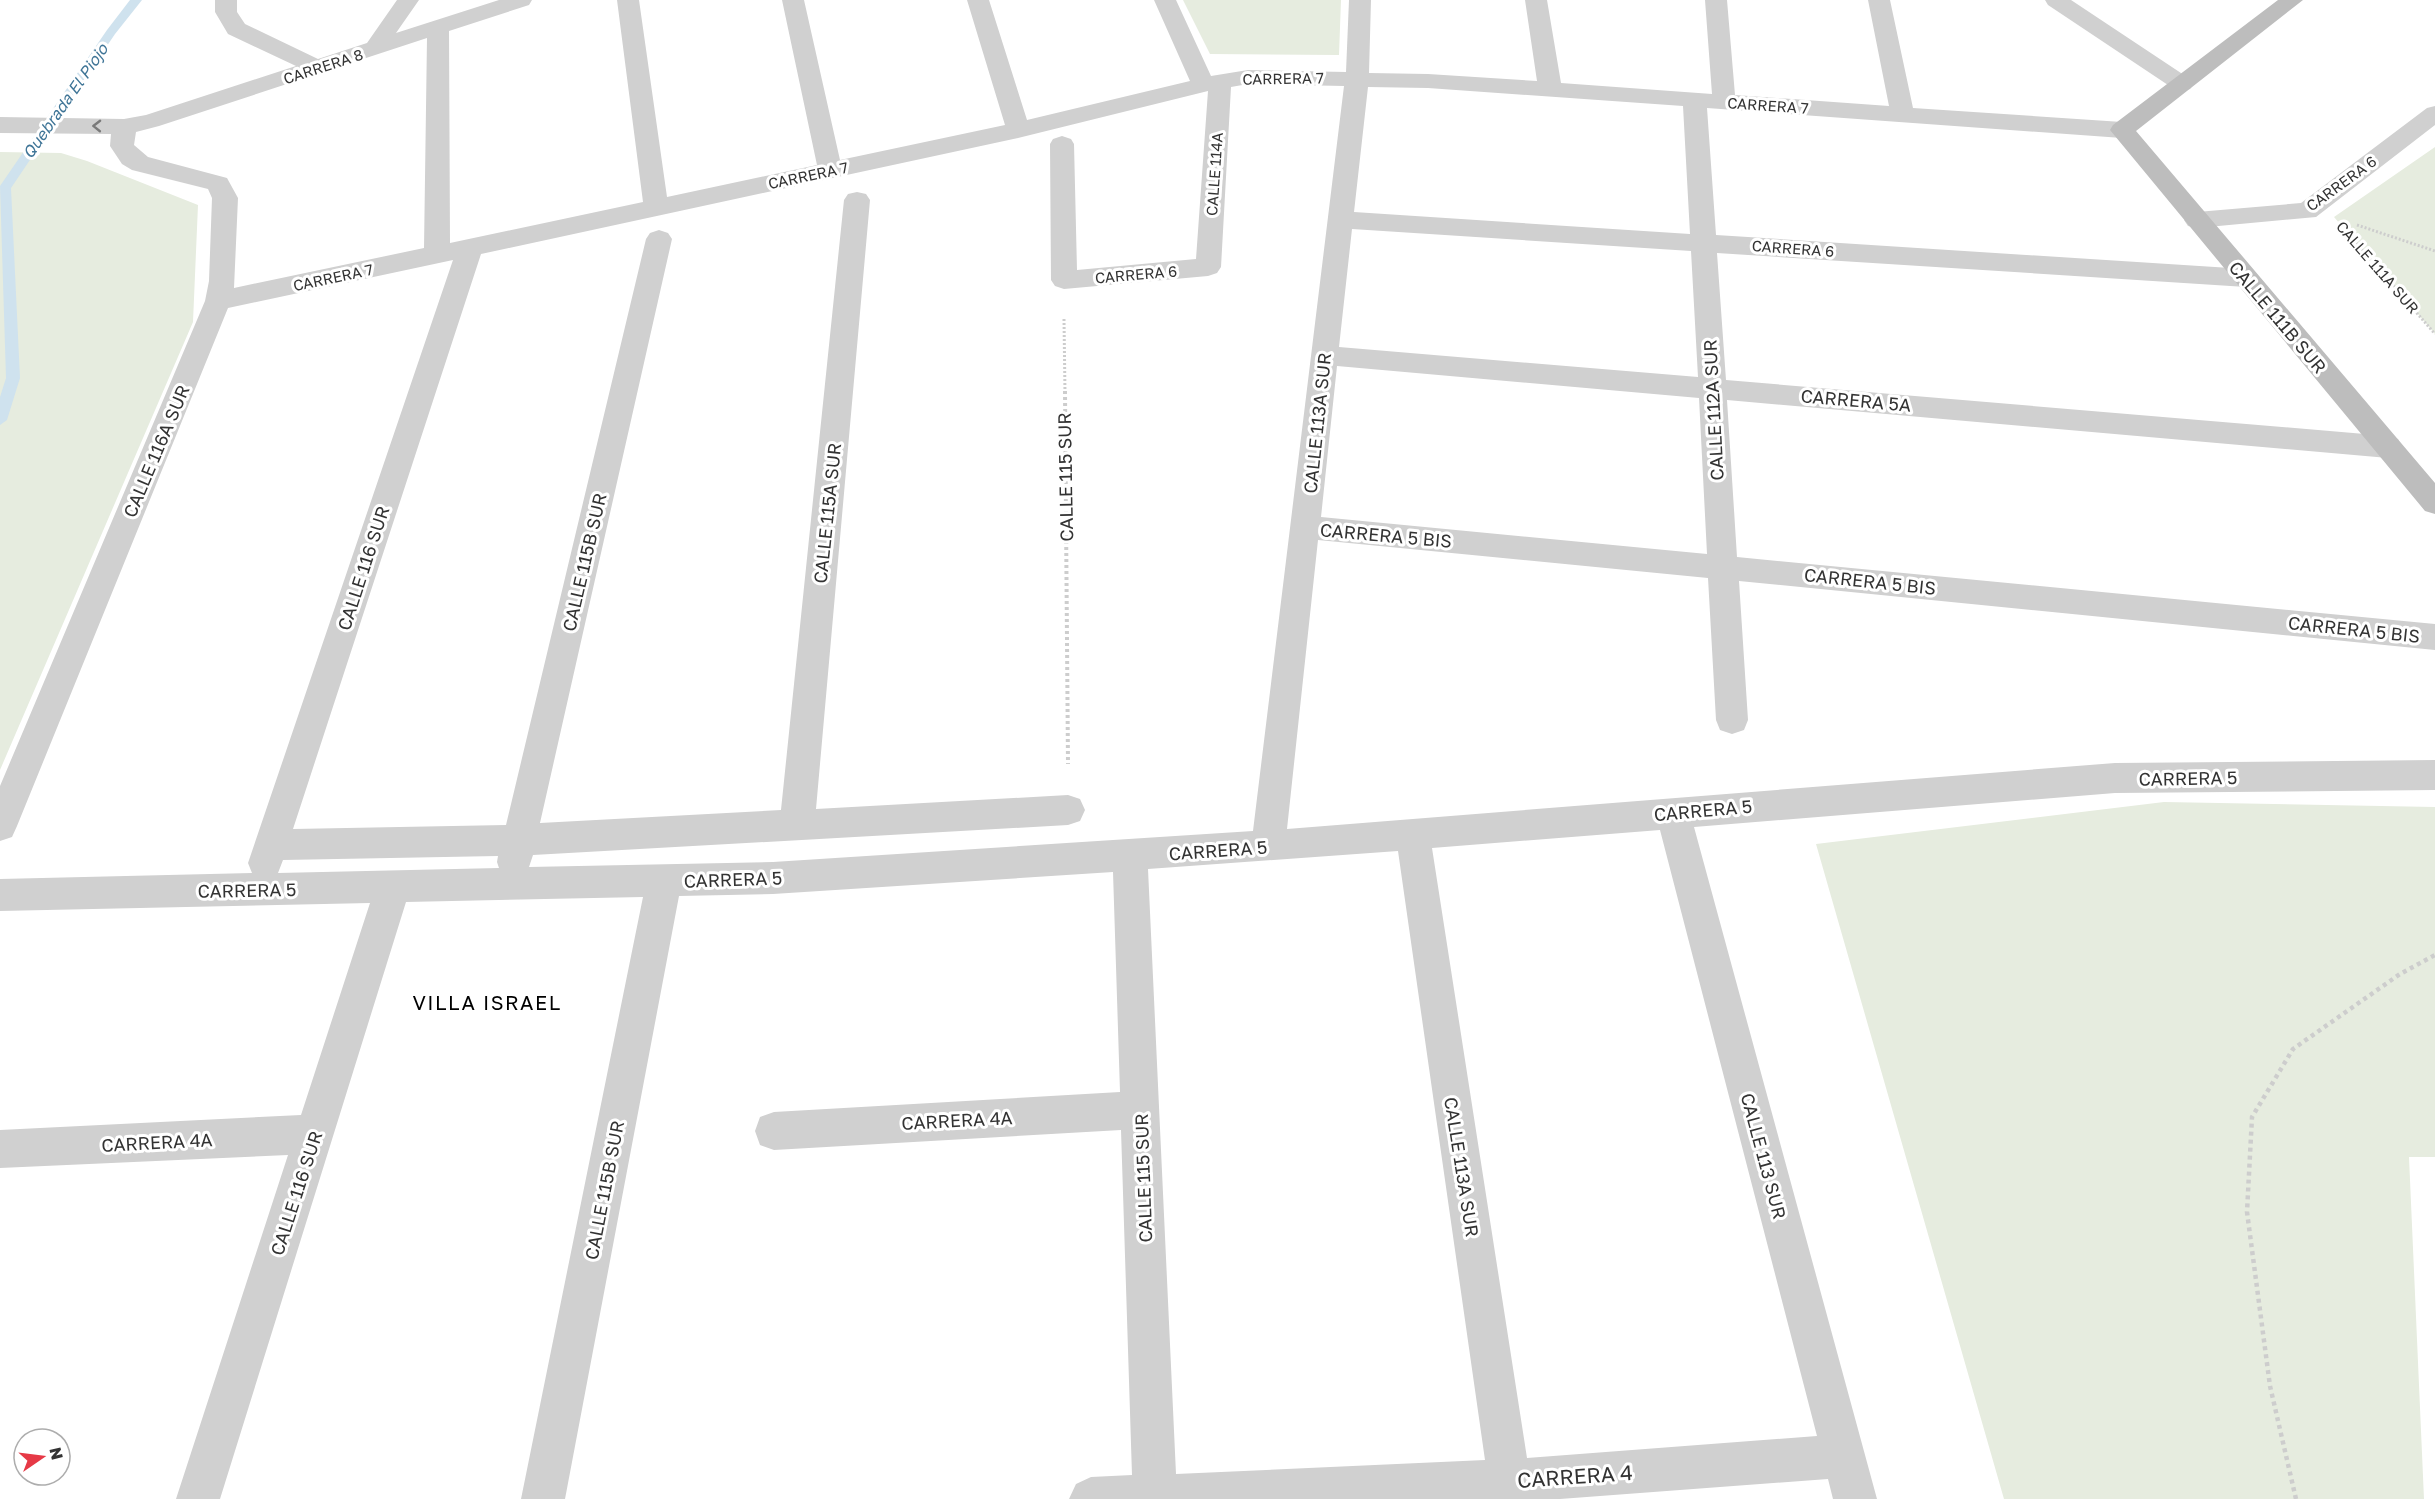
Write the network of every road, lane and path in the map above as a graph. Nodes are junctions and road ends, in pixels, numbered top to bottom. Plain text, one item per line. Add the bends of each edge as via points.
1 (226, 0) edge
2 (408, 0) edge
3 (521, 0) edge
4 (628, 0) edge
5 (793, 0) edge
6 (978, 0) edge
7 (1165, 0) edge
8 (1360, 0) edge
9 (1536, 0) edge
10 (1716, 0) edge
11 (1879, 0) edge
12 (2056, 0) edge
13 (2292, 0) edge
14 (438, 27) junction
15 (374, 49) junction
16 (317, 67) junction
17 (1357, 78) junction
18 (1211, 83) junction
19 (2182, 84) junction
20 (1550, 90) junction
21 (1695, 100) junction
22 (1724, 102) junction
23 (2435, 113) edge
24 (1903, 114) junction
25 (10, 125) edge
26 (124, 127) junction
27 (1018, 130) junction
28 (2122, 130) junction
29 (1062, 144) dead end
30 (830, 170) junction
31 (857, 200) dead end
32 (656, 207) junction
33 (2327, 209) junction
34 (1340, 220) junction
35 (2197, 220) junction
36 (659, 239) dead end
37 (1704, 243) junction
38 (470, 247) junction
39 (2435, 251) edge
40 (438, 254) junction
41 (1208, 267) joint
42 (2246, 278) junction
43 (1064, 280) junction
44 (218, 301) junction
45 (2435, 334) edge
46 (1324, 355) junction
47 (1712, 387) junction
48 (2388, 447) junction
49 (2435, 503) edge
50 (1305, 527) junction
51 (1722, 566) junction
52 (2435, 637) edge
53 (1732, 720) dead end
54 (2435, 775) edge
55 (1068, 810) joint
56 (1673, 813) junction
57 (796, 825) junction
58 (0, 826) edge
59 (1413, 834) junction
60 (519, 840) junction
61 (271, 845) junction
62 (1268, 846) junction
63 (1130, 856) junction
64 (664, 881) junction
65 (509, 884) junction
66 (393, 887) junction
67 (256, 890) junction
68 (0, 896) edge
69 (2435, 955) edge
70 (1140, 1110) junction
71 (774, 1131) dead end
72 (315, 1134) junction
73 (0, 1149) edge
74 (1844, 1456) junction
75 (1511, 1490) edge
76 (1155, 1498) edge
77 (198, 1499) edge
78 (543, 1499) edge
79 (1091, 1499) edge
80 (1855, 1499) edge
81 (2296, 1499) edge

1 - 16 street via 226,12 236,29
2 - 15 street
3 - 14 street, CARRERA 8
4 - 32 street
5 - 30 street
6 - 27 street
7 - 18 street
8 - 17 street, CALLE 113A SUR
9 - 20 street
10 - 22 street
11 - 24 street
12 - 19 street
13 - 19 street
14 - 15 street, CARRERA 8
14 - 40 street
15 - 16 street, CARRERA 8
16 - 26 street, CARRERA 8
17 - 18 street, CARRERA 7 via 1248,76
17 - 20 street, CARRERA 7
17 - 34 street, CALLE 113A SUR
18 - 27 street, CARRERA 7
18 - 41 street, CALLE 114A
19 - 28 street
20 - 21 street, CARRERA 7
21 - 22 street, CARRERA 7
21 - 37 street, CALLE 112A SUR
22 - 24 street, CARRERA 7
23 - 33 street, CARRERA 6
24 - 28 street, CARRERA 7
26 -> 25 street, CARRERA 8
26 - 44 street, CALLE 116A SUR via 122,146 131,158 218,184 225,198
27 - 30 street, CARRERA 7
28 - 35 street, CALLE 111B SUR
29 - 43 street
30 - 32 street, CARRERA 7
31 - 57 street, CALLE 115A SUR
32 - 38 street, CARRERA 7
33 - 35 street, CARRERA 6
33 - 39 path
33 - 45 path, CALLE 111A SUR
34 - 37 street, CARRERA 6
34 - 46 street, CALLE 113A SUR
35 - 42 street, CALLE 111B SUR
36 - 60 street, CALLE 115B SUR
37 - 42 street, CARRERA 6
37 - 47 street, CALLE 112A SUR
38 - 40 street, CARRERA 7
38 - 61 street, CALLE 116 SUR
40 - 44 street, CARRERA 7
41 - 43 street, CARRERA 6
42 - 48 street, CALLE 111B SUR
43 - 55 path, CALLE 115 SUR
44 - 58 street, CALLE 116A SUR
46 - 47 street, CARRERA 5A
46 - 50 street, CALLE 113A SUR
47 - 48 street, CARRERA 5A
47 - 51 street, CALLE 112A SUR
48 - 49 street, CALLE 111B SUR
50 - 51 street, CARRERA 5 BIS
50 - 62 street, CALLE 113A SUR
51 - 52 street, CARRERA 5 BIS
51 - 53 street, CALLE 112A SUR
54 - 56 street, CARRERA 5 via 2115,778
55 - 57 street
56 - 59 street, CARRERA 5
56 - 74 street, CALLE 113 SUR
57 - 60 street
59 - 62 street, CARRERA 5
59 - 75 street, CALLE 113A SUR
60 - 61 street
60 - 65 street, CALLE 115B SUR
61 - 67 street, CALLE 116 SUR
62 - 63 street, CARRERA 5
63 - 64 street, CARRERA 5 via 785,878
63 - 70 street, CALLE 115 SUR
64 - 65 street, CARRERA 5
64 - 78 street, CALLE 115B SUR
65 - 66 street, CARRERA 5
66 - 67 street, CARRERA 5
66 - 72 street, CALLE 116 SUR
67 - 68 street, CARRERA 5
69 - 81 path via 2400,974 2293,1049 2252,1117 2247,1212 2270,1386
70 - 71 street, CARRERA 4A
70 - 76 street, CALLE 115 SUR
72 - 73 street, CARRERA 4A
72 - 77 street, CALLE 116 SUR
74 - 75 street, CARRERA 4
74 - 80 street, CALLE 113 SUR
75 - 76 street, CARRERA 4
76 - 79 street, CARRERA 4

